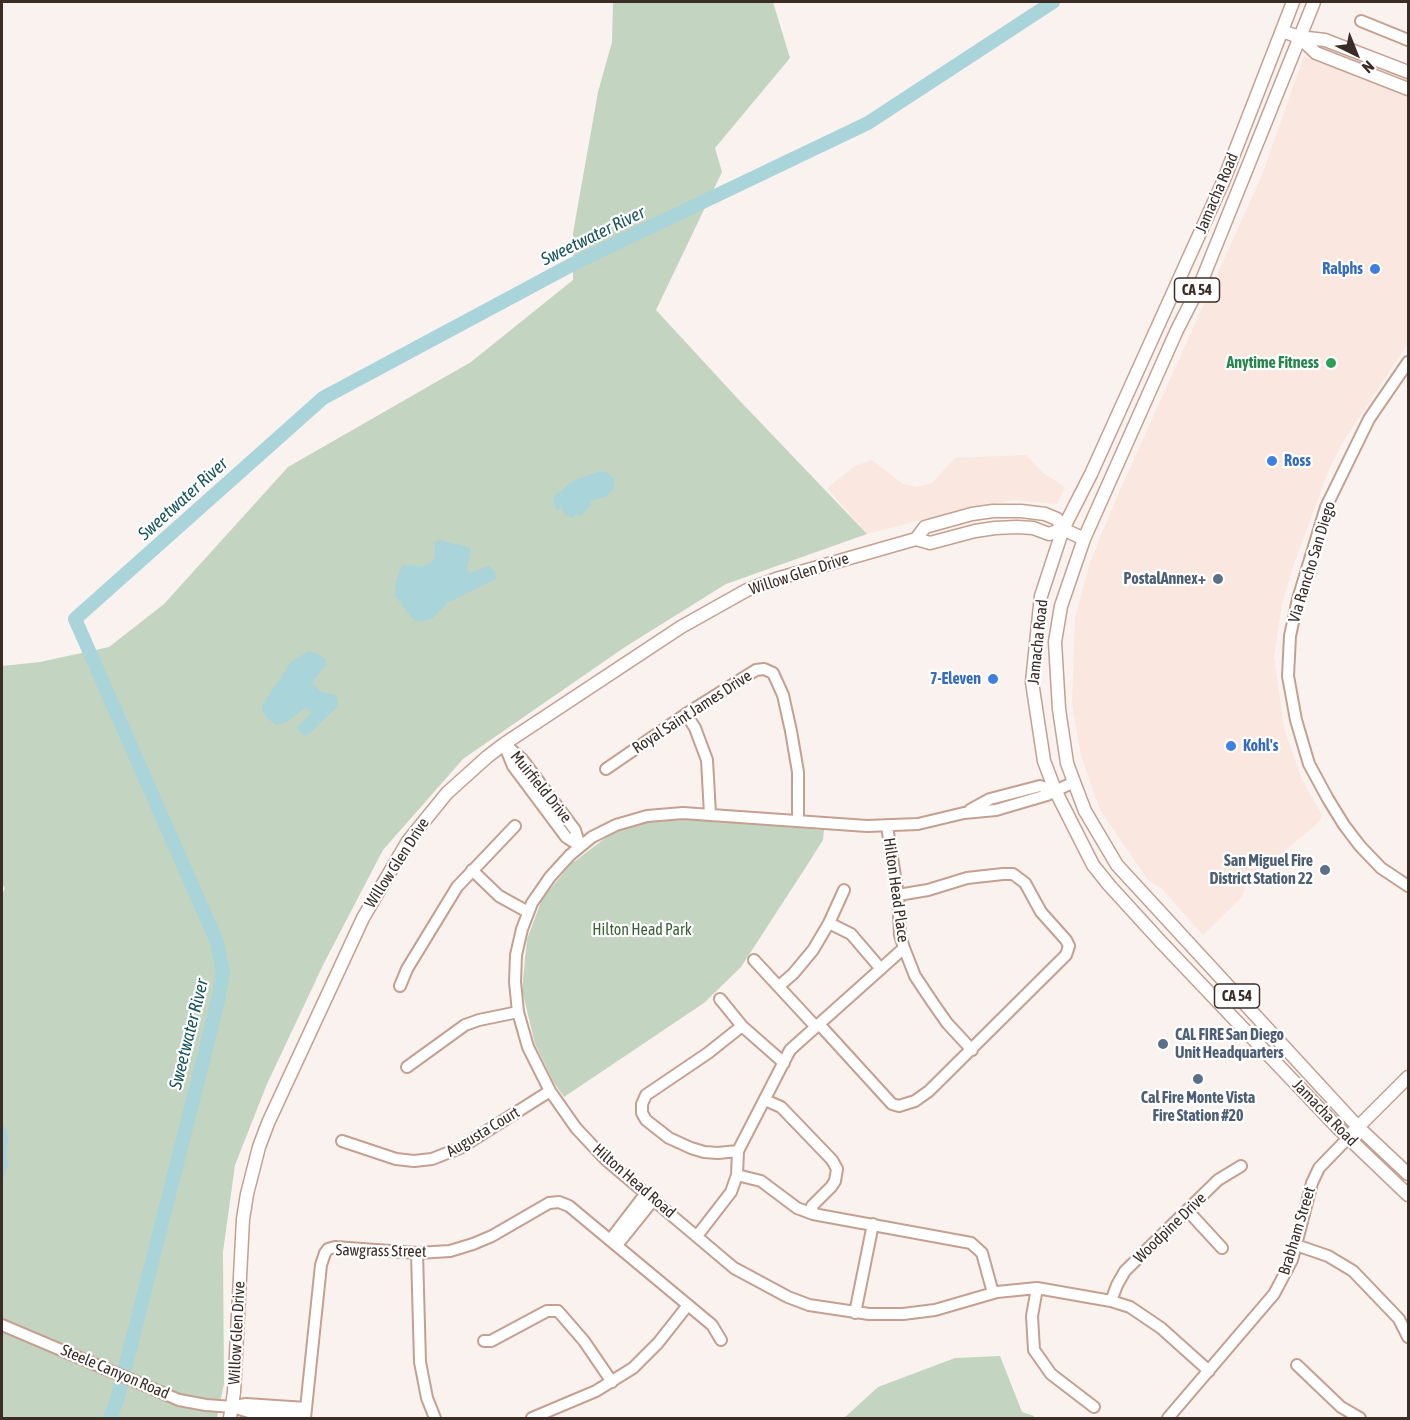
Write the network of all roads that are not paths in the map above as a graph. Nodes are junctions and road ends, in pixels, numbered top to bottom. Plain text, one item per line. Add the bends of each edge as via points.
1 (1293, 2) edge
2 (1314, 2) edge
3 (1361, 21) dead end
4 (1282, 31) junction
5 (1299, 37) junction
6 (1408, 40) edge
7 (1408, 72) edge
8 (1408, 89) edge
9 (1408, 362) edge
10 (1063, 529) junction
11 (1084, 538) junction
12 (916, 539) junction
13 (686, 714) junction
14 (504, 744) junction
15 (606, 769) dead end
16 (1074, 782) junction
17 (1055, 790) junction
18 (710, 814) junction
19 (798, 821) junction
20 (515, 826) dead end
21 (887, 826) junction
22 (580, 846) junction
23 (472, 870) junction
24 (1408, 886) edge
25 (844, 890) dead end
26 (898, 895) junction
27 (528, 912) junction
28 (829, 923) junction
29 (904, 948) junction
30 (754, 960) dead end
31 (881, 969) junction
32 (400, 986) dead end
33 (779, 986) junction
34 (720, 999) dead end
35 (518, 1012) junction
36 (742, 1026) junction
37 (817, 1026) junction
38 (972, 1050) junction
39 (784, 1063) junction
40 (407, 1066) dead end
41 (1408, 1077) edge
42 (550, 1091) junction
43 (765, 1100) junction
44 (1358, 1127) junction
45 (1348, 1138) junction
46 (342, 1142) dead end
47 (738, 1151) junction
48 (1241, 1166) dead end
49 (1408, 1174) edge
50 (737, 1175) junction
51 (1408, 1194) edge
52 (650, 1196) junction
53 (1188, 1211) junction
54 (813, 1214) junction
55 (873, 1224) junction
56 (697, 1236) junction
57 (614, 1242) junction
58 (1296, 1245) junction
59 (1222, 1248) dead end
60 (417, 1253) junction
61 (1037, 1288) junction
62 (993, 1293) junction
63 (1111, 1301) junction
64 (688, 1305) junction
65 (855, 1313) junction
66 (2, 1325) edge
67 (1408, 1336) edge
68 (721, 1340) dead end
69 (484, 1341) dead end
70 (1297, 1365) dead end
71 (1209, 1371) junction
72 (612, 1382) junction
73 (1094, 1407) dead end
74 (232, 1413) edge
75 (305, 1415) edge
76 (435, 1419) edge
77 (532, 1419) edge
78 (1168, 1419) edge
79 (1360, 1419) edge

1 - 4 main road, Jamacha Road / CA 54
2 - 5 main road, Jamacha Road / CA 54
3 - 6 street
4 - 5 main road
4 - 10 main road, Jamacha Road / CA 54 via 1222,182
5 - 7 main road via 1325,40
5 - 8 main road via 1316,53
5 - 11 main road, Jamacha Road / CA 54 via 1200,285
9 - 24 street, Via Rancho San Diego via 1369,419 1326,507 1298,598 1290,636 1288,676 1309,764 1325,793 1360,846 1381,868
10 - 11 main road, Willow Glen Drive
10 - 12 main road, Willow Glen Drive via 1049,534 1033,528 994,528 930,543
10 - 12 main road, Willow Glen Drive via 1057,519 1040,512 993,511 925,527
10 - 17 main road, Jamacha Road / CA 54 via 1041,596 1032,682 1044,761
11 - 16 main road, Jamacha Road / CA 54 via 1061,606 1055,642 1059,709 1067,763
12 - 14 main road, Willow Glen Drive via 776,579 729,599
13 - 15 street, Royal Saint James Drive
13 - 18 street via 707,760
13 - 19 street, Royal Saint James Drive via 756,670 773,673 783,695 798,772
14 - 22 street, Muirfield Drive via 513,766 539,802 566,837
14 - 74 main road, Willow Glen Drive via 447,793 418,826 391,868 359,926 268,1123 252,1170 243,1219
16 - 17 street, Hilton Head Road
16 - 44 main road, Jamacha Road / CA 54 via 1085,811 1117,865
17 - 21 street, Hilton Head Road via 996,810
17 - 45 main road, Jamacha Road / CA 54 via 1093,865 1108,885
18 - 19 street, Hilton Head Road
18 - 22 street, Hilton Head Road via 669,813 640,818 610,828
19 - 21 street, Hilton Head Road
20 - 23 street
21 - 26 street, Hilton Head Place
22 - 27 street, Hilton Head Road via 550,877
23 - 27 street via 498,896
23 - 32 street via 453,892
25 - 28 street
26 - 29 street, Hilton Head Place
26 - 38 street via 967,878 1013,874 1025,883 1041,912 1069,946 1066,955
27 - 35 street, Hilton Head Road via 515,965
28 - 31 street via 851,934
28 - 33 street via 813,950
29 - 31 street
29 - 38 street, Hilton Head Place via 915,976 947,1023
30 - 33 street
31 - 37 street
33 - 37 street
34 - 36 street
35 - 40 street via 469,1024
35 - 42 street, Hilton Head Road via 528,1047
36 - 39 street
36 - 47 street via 646,1095 642,1104 646,1120 691,1149
37 - 38 street via 892,1104 900,1106 929,1091
37 - 39 street via 790,1050
39 - 43 street
41 - 44 main road, Brabham Street
42 - 46 street, Augusta Court via 460,1148 432,1160 396,1159
42 - 52 street, Hilton Head Road via 576,1128
43 - 47 street
43 - 54 street via 781,1107 837,1169 831,1187 812,1206
44 - 45 main road, Brabham Street
44 - 49 main road, Jamacha Road / CA 54
45 - 51 main road, Jamacha Road / CA 54
45 - 58 street, Brabham Street via 1319,1168
47 - 50 street
48 - 53 street, Woodpine Drive via 1218,1180
50 - 54 street via 761,1181 796,1208
50 - 56 street via 731,1192
52 - 56 street, Hilton Head Road
52 - 57 street
53 - 59 street
53 - 63 street, Woodpine Drive via 1125,1271
54 - 55 street
55 - 62 street via 971,1243 982,1252
55 - 65 street
56 - 65 street, Hilton Head Road via 734,1268 788,1297
57 - 60 street, Sawgrass Street via 559,1202 549,1203 473,1244 450,1251
57 - 64 street, Sawgrass Street
58 - 67 street via 1328,1256 1353,1271 1399,1319
58 - 71 street, Brabham Street via 1275,1294
60 - 75 street, Sawgrass Street via 335,1246 324,1253
60 - 76 street via 420,1362
61 - 62 street, Hilton Head Road
61 - 63 street, Hilton Head Road
61 - 73 street via 1032,1316 1034,1350 1051,1374
62 - 65 street, Hilton Head Road via 935,1310
63 - 71 street, Hilton Head Road via 1130,1307 1161,1328
64 - 68 street, Sawgrass Street via 712,1325
64 - 72 street via 658,1343
66 - 74 street, Steele Canyon Road via 179,1400
69 - 72 street via 547,1311 558,1311
70 - 79 street via 1341,1407
71 - 78 street, Brabham Street
72 - 77 street
74 - 75 street, Steele Canyon Road via 246,1404

